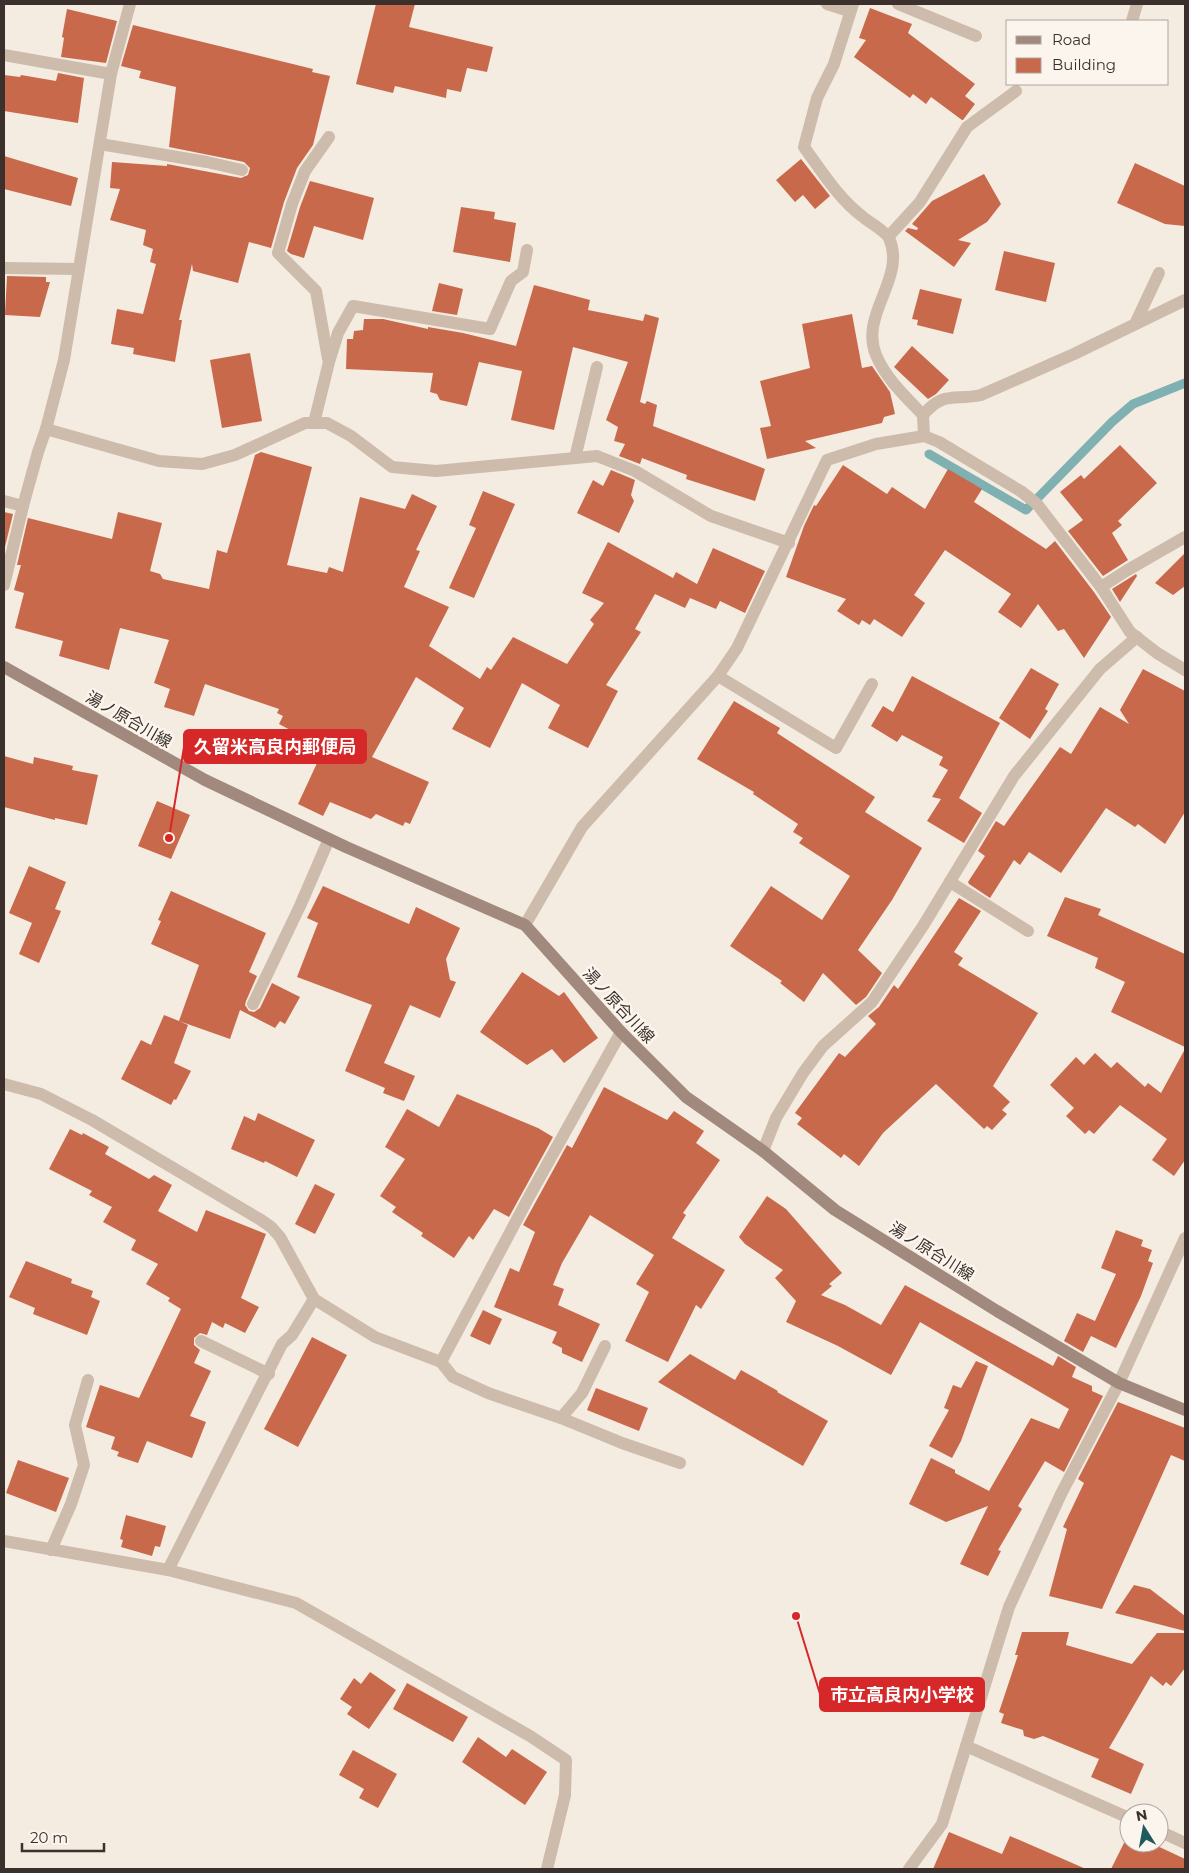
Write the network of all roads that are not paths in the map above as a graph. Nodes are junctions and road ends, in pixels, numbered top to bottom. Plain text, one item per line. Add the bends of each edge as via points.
1 (130, 4) edge
2 (827, 4) edge
3 (898, 4) edge
4 (1137, 4) edge
5 (851, 8) edge
6 (1132, 20) edge
7 (976, 36) dead end
8 (4, 55) edge
9 (111, 74) junction
10 (1016, 91) dead end
11 (329, 137) dead end
12 (100, 144) junction
13 (242, 170) dead end
14 (889, 236) junction
15 (527, 250) dead end
16 (4, 268) edge
17 (79, 269) junction
18 (1159, 273) dead end
19 (1185, 300) edge
20 (1135, 324) junction
21 (329, 362) junction
22 (597, 367) dead end
23 (923, 415) junction
24 (314, 423) junction
25 (46, 429) junction
26 (924, 436) junction
27 (575, 458) junction
28 (4, 501) edge
29 (23, 506) junction
30 (1185, 538) edge
31 (789, 543) junction
32 (4, 585) edge
33 (1101, 587) junction
34 (1137, 637) junction
35 (4, 666) edge
36 (1185, 670) edge
37 (718, 676) junction
38 (872, 684) dead end
39 (329, 839) junction
40 (950, 882) junction
41 (525, 925) junction
42 (1028, 931) dead end
43 (253, 1004) dead end
44 (621, 1032) junction
45 (4, 1084) edge
46 (763, 1151) junction
47 (1185, 1238) edge
48 (314, 1299) junction
49 (200, 1341) dead end
50 (605, 1346) dead end
51 (441, 1362) junction
52 (269, 1374) junction
53 (88, 1380) dead end
54 (1119, 1383) junction
55 (1185, 1410) edge
56 (561, 1418) junction
57 (680, 1463) dead end
58 (4, 1541) edge
59 (51, 1550) junction
60 (168, 1570) junction
61 (966, 1746) junction
62 (1119, 1814) edge
63 (1169, 1836) edge
64 (1185, 1843) edge
65 (547, 1869) edge
66 (909, 1869) edge

1 - 9 street
2 - 5 street
3 - 7 street
4 - 6 street
5 - 14 street via 834,64 817,98 804,147 831,185 858,213
8 - 9 street
9 - 12 street
10 - 14 street via 967,127 920,202
11 - 21 street via 305,171 278,253 316,291
12 - 13 street
12 - 17 street
14 - 23 street via 893,253 892,272 878,306 872,333 876,354 888,377
15 - 21 street via 522,272 512,281 490,329 353,306 338,333
16 - 17 street
17 - 25 street via 64,360
18 - 20 street
19 - 20 street
20 - 23 street via 981,396 938,400
21 - 24 street
22 - 27 street
23 - 26 street
24 - 25 street via 305,423 235,455 202,464 159,461
24 - 27 street via 327,423 351,436 392,467 436,471
25 - 29 street
26 - 31 street via 876,444 827,460
26 - 33 street via 988,471 1037,504
27 - 31 street via 597,456 620,465 711,516
28 - 29 street
29 - 32 street
30 - 33 street
31 - 37 street via 737,648
33 - 34 street via 1130,632
34 - 36 street
34 - 40 street via 1100,669 1014,776
35 - 39 main road, 湯ノ原合川線 via 204,780
37 - 38 street via 836,748
37 - 41 street via 582,827
39 - 41 main road, 湯ノ原合川線
39 - 43 street
40 - 42 street
40 - 46 street via 872,1002 823,1046 803,1073 776,1118
41 - 44 main road, 湯ノ原合川線
44 - 46 main road, 湯ノ原合川線 via 686,1097
44 - 51 street
45 - 48 street via 41,1094 92,1120 261,1220 280,1237
46 - 54 main road, 湯ノ原合川線 via 835,1210
47 - 54 street
48 - 51 street via 375,1336
48 - 52 street via 292,1335 282,1344
49 - 52 street
50 - 56 street via 582,1392
51 - 56 street via 453,1377 488,1393
52 - 60 street
53 - 59 street via 75,1426 84,1465
54 - 55 main road, 湯ノ原合川線
54 - 61 street via 1061,1494 1009,1607
56 - 57 street
58 - 59 street
59 - 60 street
60 - 65 street via 296,1603 530,1736 566,1760 565,1795
61 - 62 street
61 - 66 street via 942,1824
63 - 64 street

